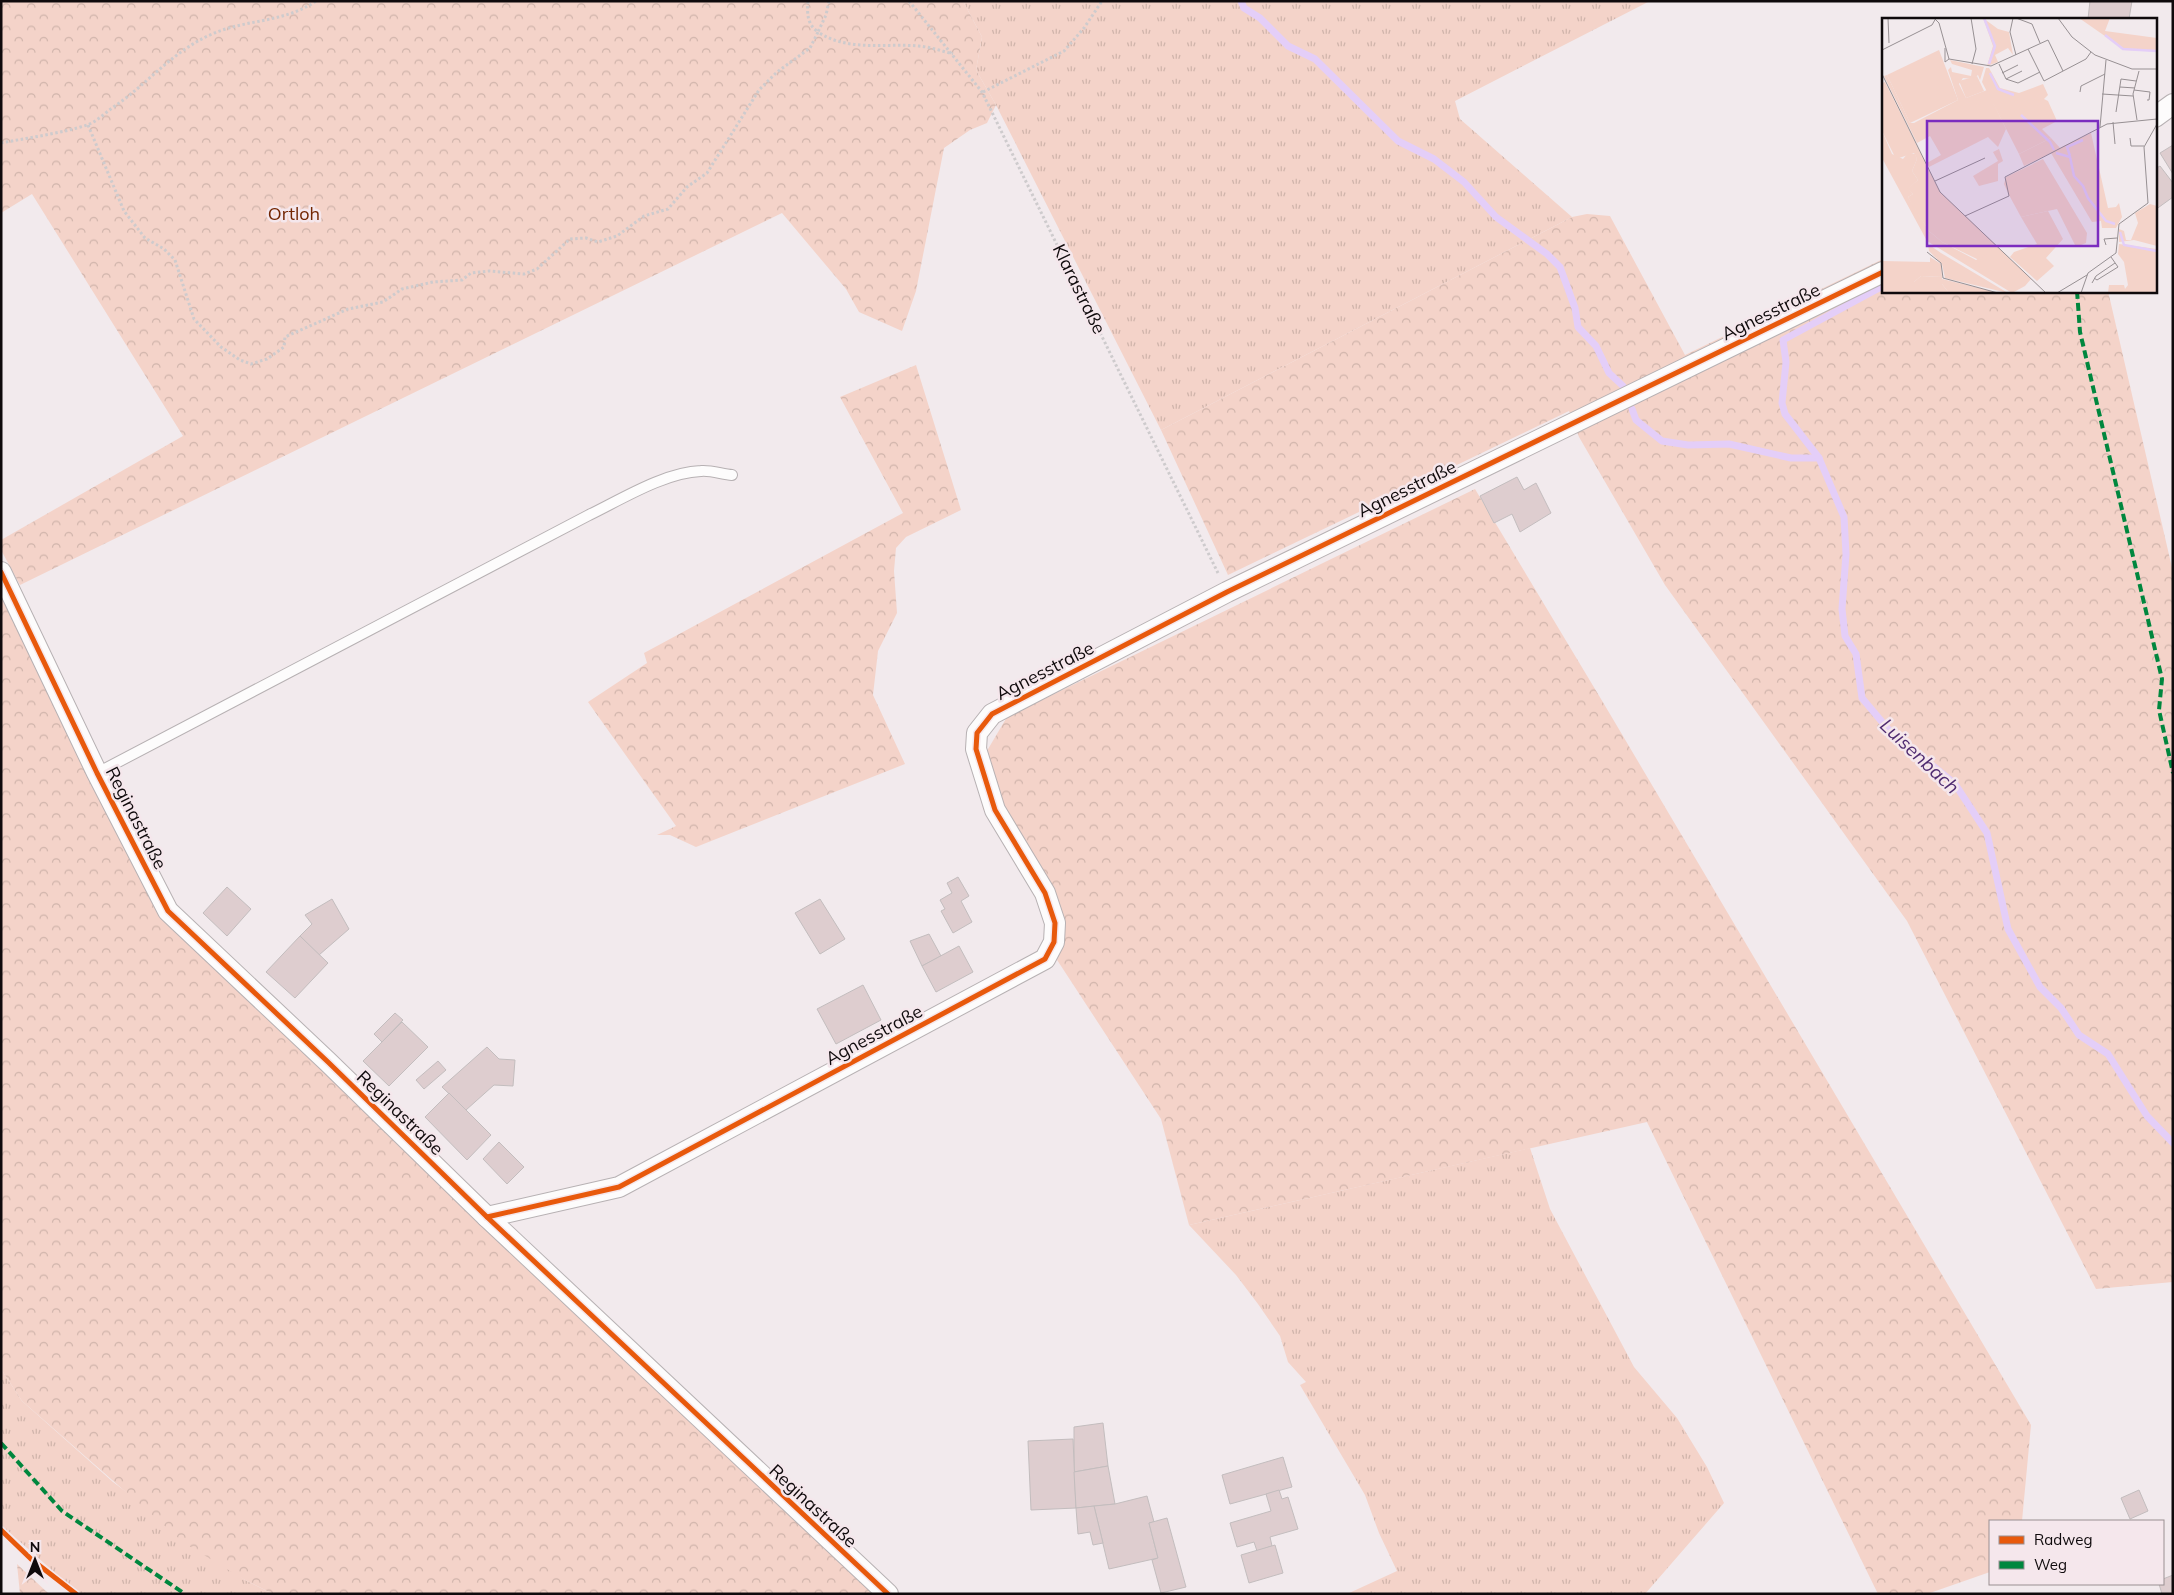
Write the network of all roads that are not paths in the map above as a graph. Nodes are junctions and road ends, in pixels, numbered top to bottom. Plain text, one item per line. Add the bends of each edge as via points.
1 (2173, 104) edge
2 (2156, 116) edge
3 (1882, 272) edge
4 (732, 475) dead end
5 (1, 572) edge
6 (97, 773) junction
7 (487, 1218) junction
8 (888, 1594) edge

1 - 2 street
3 - 7 street, Agnesstraße via 1227,592 992,714 977,734 976,749 995,810 1045,893 1055,923 1054,942 1045,959 619,1187
4 - 6 lane via 701,471 675,476 635,493
5 - 6 street, Reginastraße
6 - 7 street, Reginastraße via 168,911
7 - 8 street, Reginastraße

